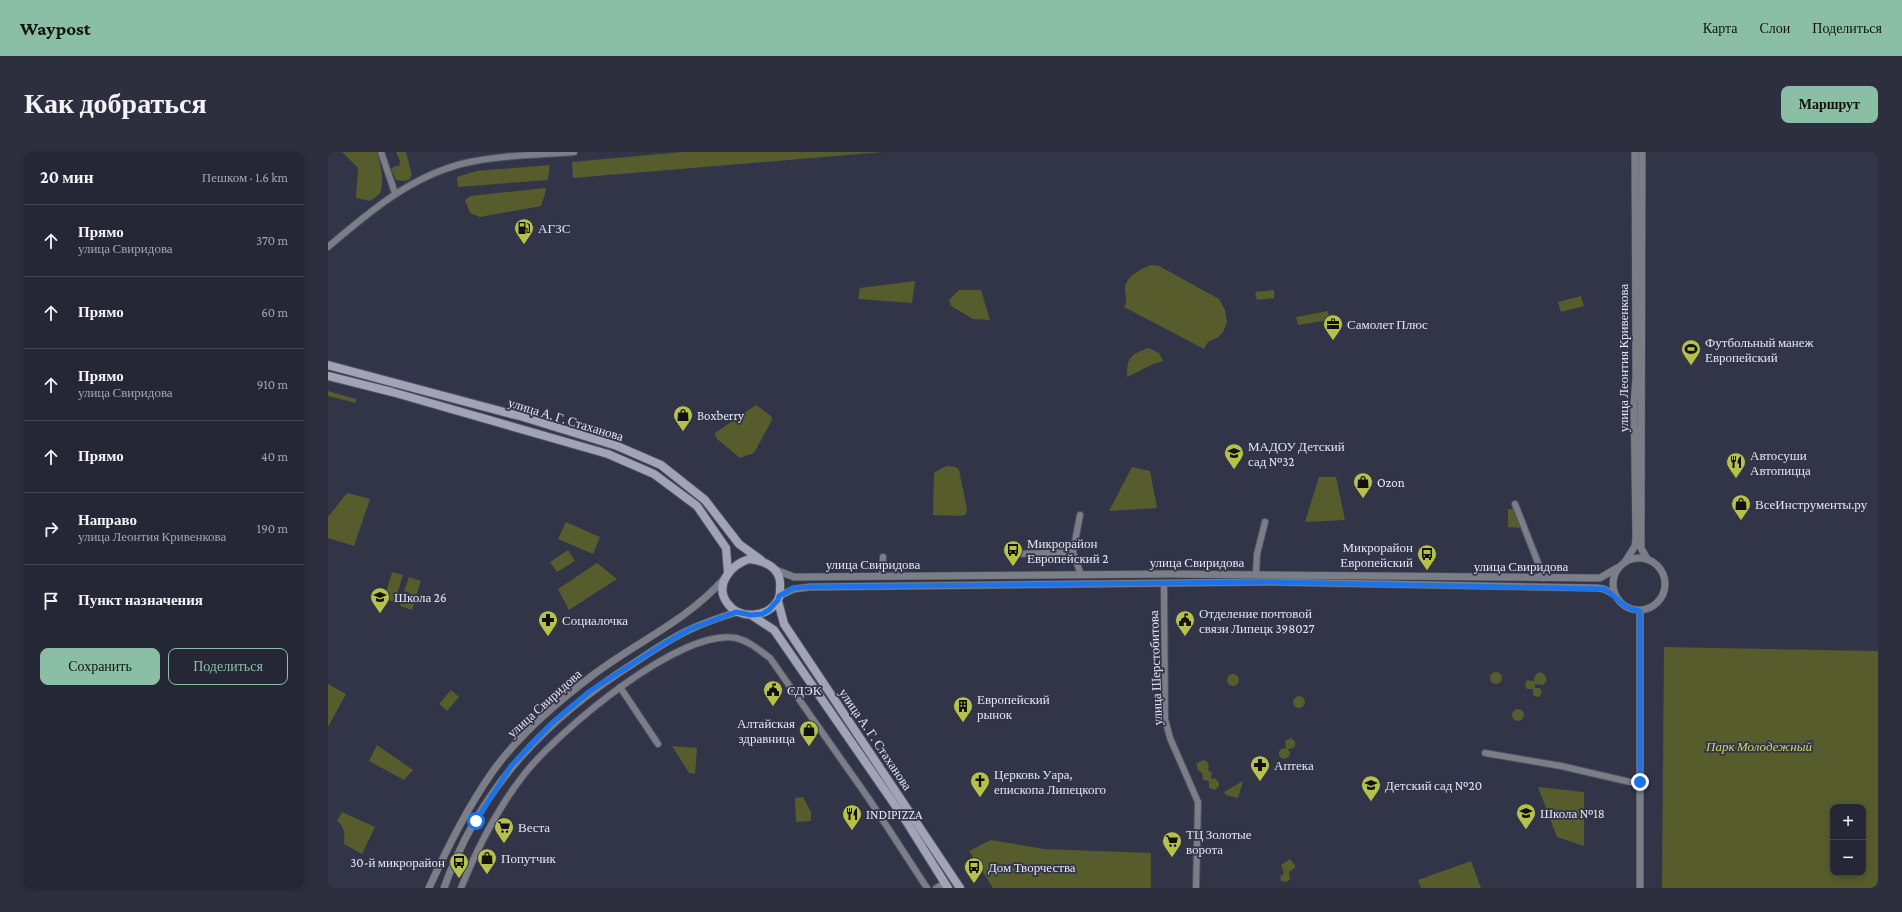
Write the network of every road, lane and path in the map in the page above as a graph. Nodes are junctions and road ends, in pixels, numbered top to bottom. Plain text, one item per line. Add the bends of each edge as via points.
1 (381, 152) edge
2 (574, 152) edge
3 (1635, 152) edge
4 (1642, 152) edge
5 (517, 154) edge
6 (538, 154) edge
7 (395, 193) junction
8 (328, 247) edge
9 (328, 365) edge
10 (328, 376) edge
11 (1515, 504) dead end
12 (1080, 515) dead end
13 (1265, 522) dead end
14 (1073, 552) junction
15 (1013, 554) dead end
16 (883, 557) dead end
17 (1647, 559) junction
18 (761, 560) junction
19 (1625, 562) junction
20 (1618, 568) junction
21 (776, 570) junction
22 (1256, 574) junction
23 (1081, 575) junction
24 (726, 576) junction
25 (882, 576) junction
26 (1544, 578) junction
27 (1164, 584) junction
28 (1613, 594) junction
29 (778, 598) junction
30 (1640, 611) junction
31 (736, 612) junction
32 (751, 615) junction
33 (620, 687) junction
34 (658, 744) dead end
35 (1485, 753) dead end
36 (1640, 782) junction
37 (947, 886) edge
38 (429, 888) edge
39 (444, 888) edge
40 (461, 888) edge
41 (927, 888) edge
42 (936, 888) edge
43 (960, 888) edge
44 (1196, 888) edge
45 (1640, 888) edge

1 - 7 street
2 - 6 street
3 - 19 street, улица Леонтия Кривенкова via 1636,538 1635,546
4 - 17 street, улица Леонтия Кривенкова via 1641,548
5 - 6 street
5 - 7 street via 464,163 439,171
7 - 8 street
9 - 18 main road, улица А. Г. Стаханова via 558,428 617,446 661,465 705,500 738,544
10 - 24 main road, улица А. Г. Стаханова via 608,454 654,474 697,506 726,548
11 - 26 street
12 - 14 street
13 - 22 street via 1257,554
14 - 15 street
14 - 23 street
16 - 25 street
17 - 19 street via 1640,557
17 - 30 street via 1662,573 1665,582 1664,592 1658,602
18 - 21 main road
18 - 24 main road via 749,559 739,562
19 - 20 street
20 - 26 street, улица Свиридова via 1600,578
20 - 28 street via 1613,579
21 - 25 street, улица Свиридова via 794,577
21 - 29 main road via 781,583
22 - 23 street, улица Свиридова
22 - 26 street, улица Свиридова
23 - 25 street, улица Свиридова
24 - 31 main road via 722,592
24 - 38 street, улица Свиридова via 689,612 609,664 565,697 516,744 491,773 466,811
27 - 28 street, улица Свиридова via 1266,582 1597,588
27 - 29 street, улица Свиридова via 810,587 794,588
27 - 44 street, улица Шерстобитова via 1165,719 1170,738 1198,802
28 - 30 street via 1626,608
29 - 32 main road via 769,610
29 - 43 main road, улица А. Г. Стаханова via 784,624
30 - 36 street
31 - 32 main road
31 - 39 street, улица Свиридова via 690,629 662,645 590,691 552,723 500,781 465,841
32 - 37 main road, улица А. Г. Стаханова via 774,630 906,821
33 - 34 street
33 - 40 street via 552,742 526,772 483,838
33 - 41 street via 679,651 705,640 736,638 752,644 770,658 869,799
35 - 36 street
36 - 45 street
37 - 42 street

